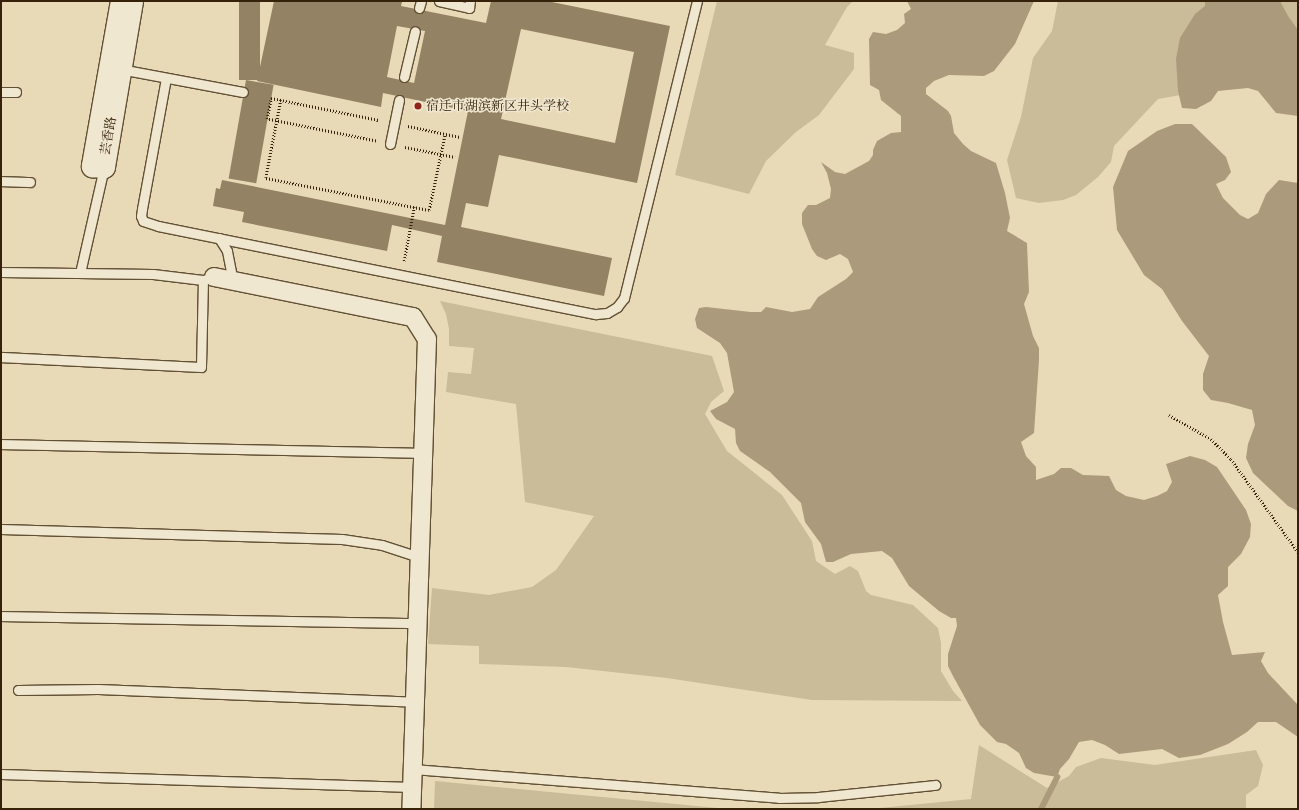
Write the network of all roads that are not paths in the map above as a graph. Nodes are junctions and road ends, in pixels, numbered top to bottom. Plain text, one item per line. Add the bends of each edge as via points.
1 (122, 1) edge
2 (132, 1) edge
3 (439, 1) edge
4 (470, 1) edge
5 (697, 1) edge
6 (415, 31) dead end
7 (116, 68) junction
8 (404, 77) dead end
9 (166, 78) junction
10 (1, 92) edge
11 (16, 92) dead end
12 (243, 92) dead end
13 (399, 100) dead end
14 (390, 144) road end
15 (104, 167) joint
16 (1, 181) edge
17 (30, 182) dead end
18 (219, 238) junction
19 (1, 272) edge
20 (80, 273) junction
21 (208, 278) junction
22 (233, 280) junction
23 (1, 357) edge
24 (1, 444) edge
25 (423, 453) junction
26 (1, 529) edge
27 (420, 557) junction
28 (1, 616) edge
29 (418, 623) junction
30 (18, 690) dead end
31 (415, 702) junction
32 (1, 774) edge
33 (412, 778) junction
34 (935, 785) dead end
35 (411, 809) edge

1 - 7 street, 芸香路
2 - 7 street, 芸香路
3 - 4 lane via 469,8
5 - 18 lane via 624,298 618,307 606,313 596,314
6 - 8 lane
7 - 9 lane
7 - 15 street, 芸香路 via 93,166
9 - 12 lane
9 - 18 lane via 141,216 143,221 158,226
10 - 11 lane
13 - 14 lane
15 - 20 lane
16 - 17 lane
18 - 22 lane via 227,251
19 - 20 lane
20 - 21 lane
21 - 22 street
21 - 23 lane via 201,368
22 - 25 street via 413,317 427,339
24 - 25 lane
25 - 27 street
26 - 27 lane via 342,539 382,545
27 - 29 street
28 - 29 lane
29 - 31 street
30 - 31 lane via 98,689
31 - 33 street
32 - 33 lane
33 - 34 lane via 778,798 818,797
33 - 35 street

